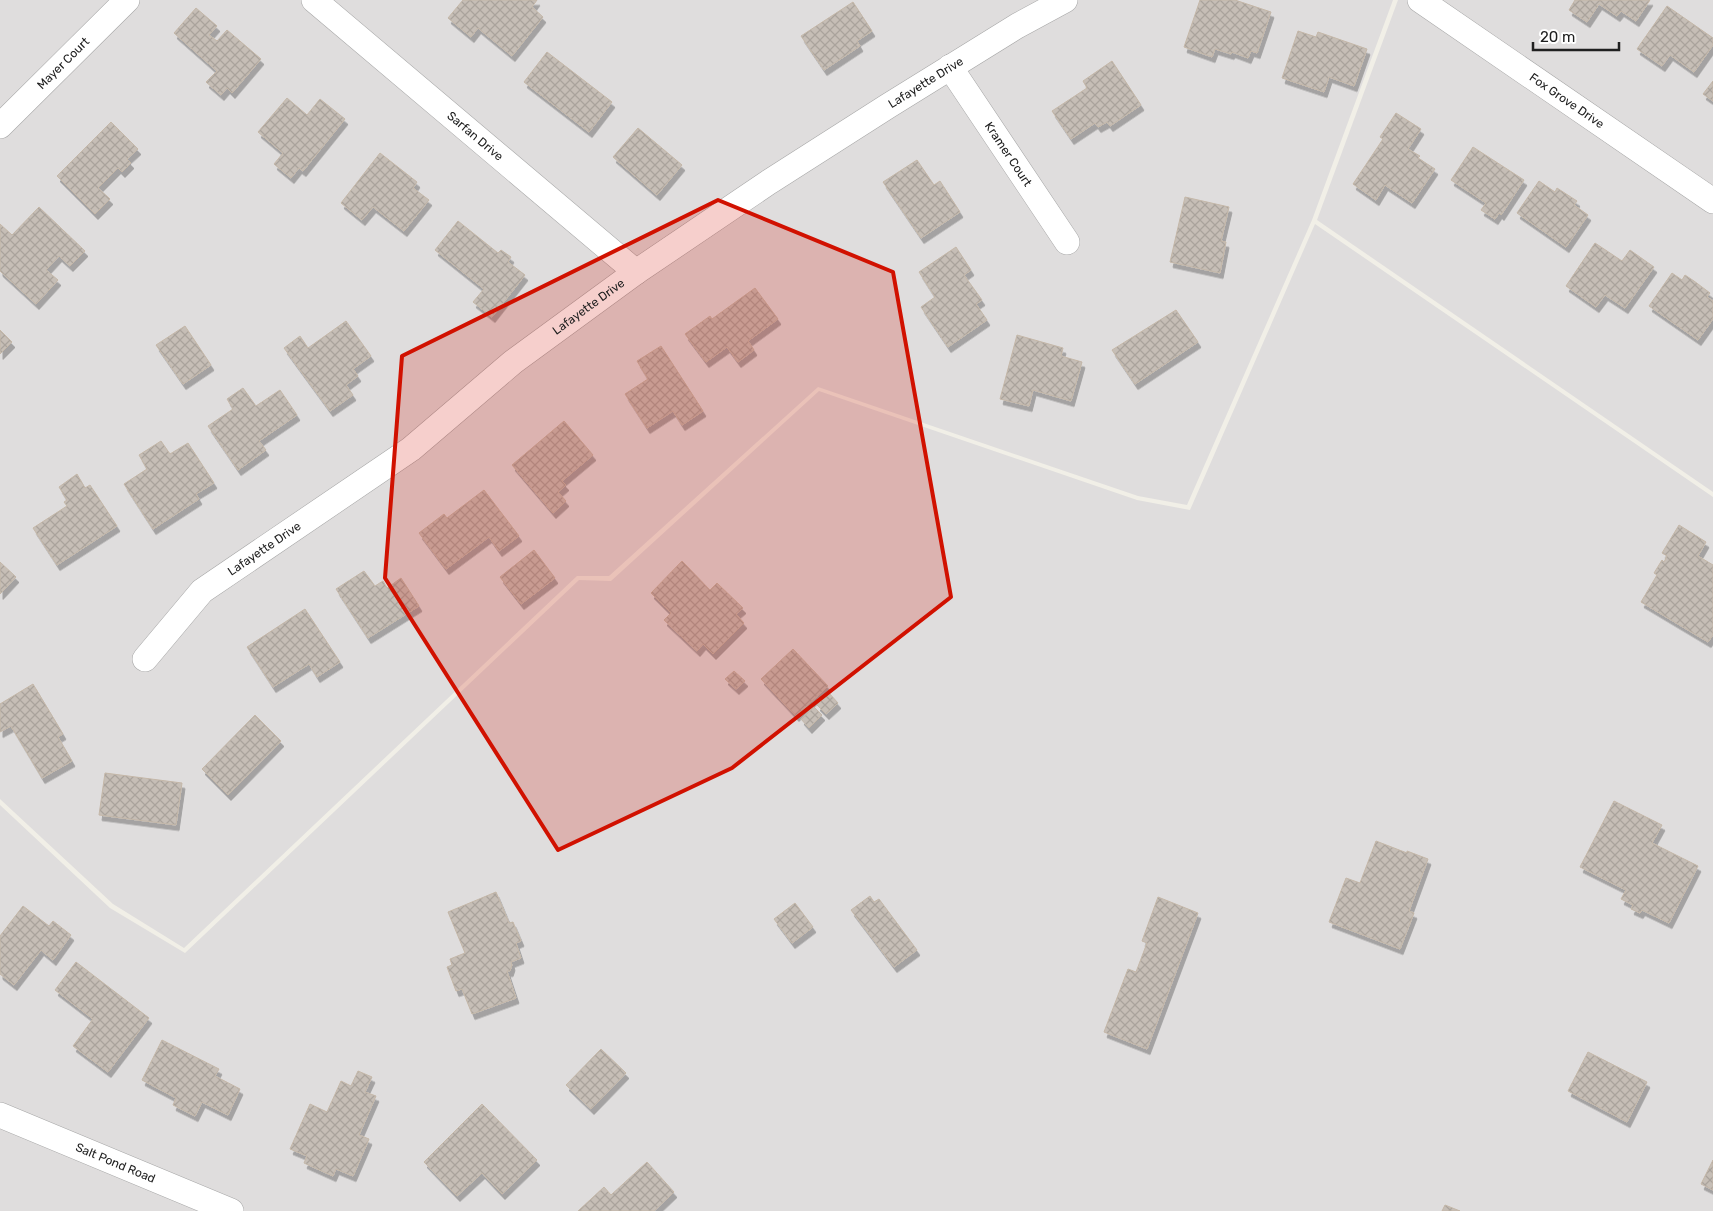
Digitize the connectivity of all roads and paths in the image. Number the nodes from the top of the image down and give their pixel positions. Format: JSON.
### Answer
{"nodes":[{"id":1,"x":127,"y":0,"type":"edge"},
{"id":2,"x":314,"y":0,"type":"edge"},
{"id":3,"x":1065,"y":0,"type":"edge"},
{"id":4,"x":1420,"y":0,"type":"edge"},
{"id":5,"x":950,"y":67,"type":"junction"},
{"id":6,"x":0,"y":126,"type":"edge"},
{"id":7,"x":1713,"y":201,"type":"edge"},
{"id":8,"x":1067,"y":242,"type":"dead end"},
{"id":9,"x":636,"y":272,"type":"junction"},
{"id":10,"x":145,"y":659,"type":"dead end"},
{"id":11,"x":0,"y":1115,"type":"edge"},
{"id":12,"x":231,"y":1211,"type":"edge"}],
"edges":[{"from":1,"to":6,"type":"street","name":"Mayer Court"},
{"from":2,"to":9,"type":"street","name":"Sarfan Drive"},
{"from":3,"to":5,"type":"street","name":"Lafayette Drive"},
{"from":4,"to":7,"type":"street","name":"Fox Grove Drive"},
{"from":5,"to":8,"type":"street","name":"Kramer Court"},
{"from":5,"to":9,"type":"street","name":"Lafayette Drive"},
{"from":9,"to":10,"type":"street","name":"Lafayette Drive"},
{"from":11,"to":12,"type":"street","name":"Salt Pond Road"}]}
